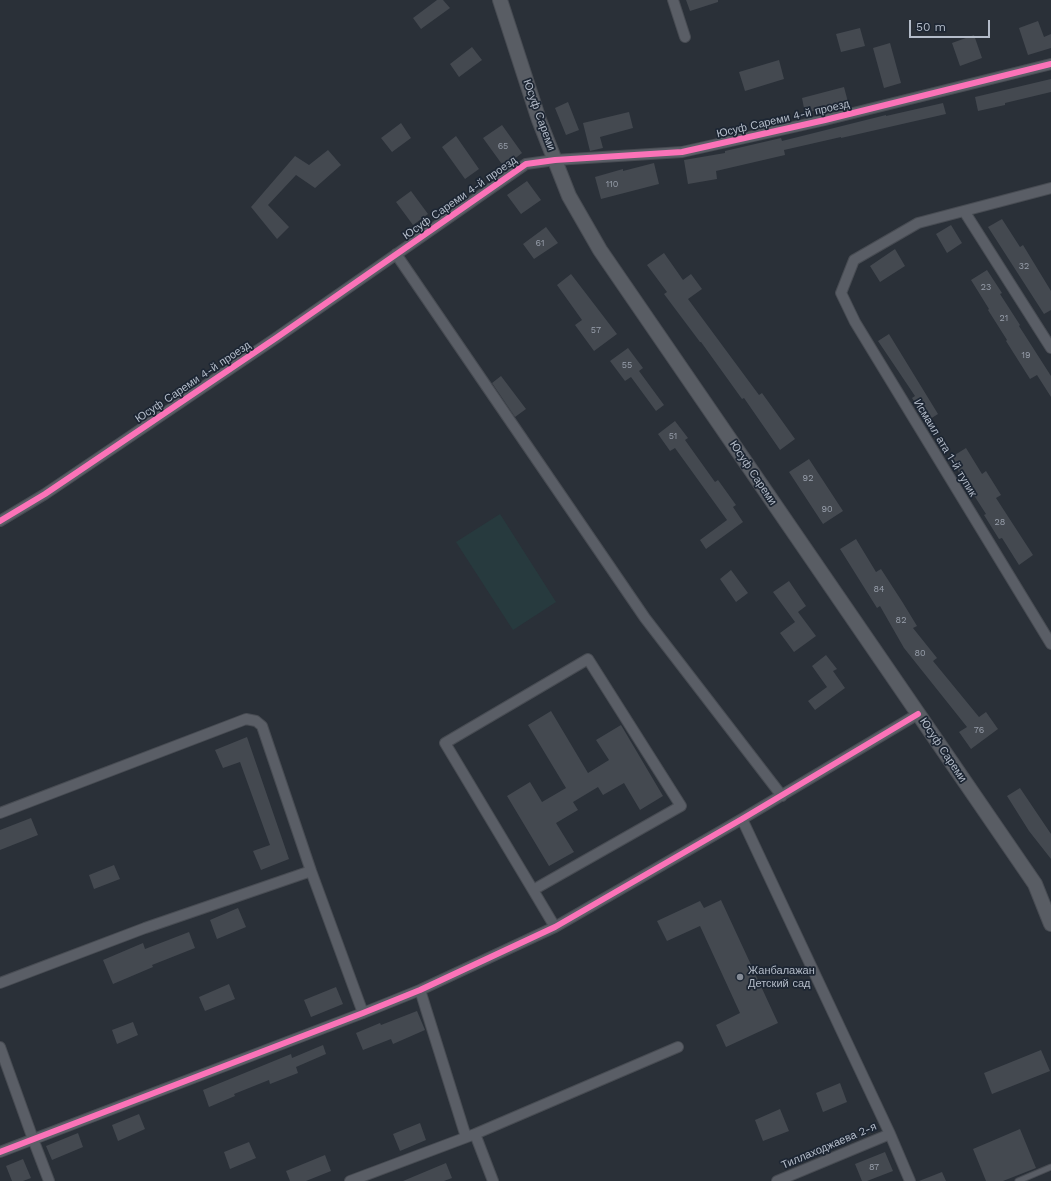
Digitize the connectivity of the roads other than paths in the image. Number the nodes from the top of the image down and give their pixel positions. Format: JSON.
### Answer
{"nodes":[{"id":1,"x":500,"y":0,"type":"edge"},
{"id":2,"x":673,"y":0,"type":"edge"},
{"id":3,"x":685,"y":37,"type":"dead end"},
{"id":4,"x":1051,"y":64,"type":"edge"},
{"id":5,"x":555,"y":160,"type":"junction"},
{"id":6,"x":1051,"y":188,"type":"edge"},
{"id":7,"x":964,"y":211,"type":"junction"},
{"id":8,"x":396,"y":254,"type":"junction"},
{"id":9,"x":1051,"y":348,"type":"edge"},
{"id":10,"x":0,"y":521,"type":"edge"},
{"id":11,"x":1051,"y":644,"type":"edge"},
{"id":12,"x":918,"y":714,"type":"junction"},
{"id":13,"x":782,"y":796,"type":"junction"},
{"id":14,"x":0,"y":813,"type":"edge"},
{"id":15,"x":742,"y":819,"type":"junction"},
{"id":16,"x":311,"y":870,"type":"junction"},
{"id":17,"x":533,"y":890,"type":"junction"},
{"id":18,"x":1051,"y":924,"type":"edge"},
{"id":19,"x":555,"y":927,"type":"junction"},
{"id":20,"x":0,"y":983,"type":"edge"},
{"id":21,"x":420,"y":990,"type":"junction"},
{"id":22,"x":363,"y":1014,"type":"junction"},
{"id":23,"x":0,"y":1047,"type":"edge"},
{"id":24,"x":678,"y":1047,"type":"dead end"},
{"id":25,"x":890,"y":1134,"type":"junction"},
{"id":26,"x":471,"y":1136,"type":"junction"},
{"id":27,"x":33,"y":1139,"type":"junction"},
{"id":28,"x":0,"y":1152,"type":"edge"},
{"id":29,"x":1051,"y":1167,"type":"edge"},
{"id":30,"x":49,"y":1181,"type":"edge"},
{"id":31,"x":350,"y":1181,"type":"edge"},
{"id":32,"x":493,"y":1181,"type":"edge"},
{"id":33,"x":777,"y":1181,"type":"edge"},
{"id":34,"x":910,"y":1181,"type":"edge"},
{"id":35,"x":1018,"y":1181,"type":"edge"}],
"edges":[{"from":1,"to":5,"type":"main road","name":"Юсуф Сареми"},
{"from":2,"to":3,"type":"street"},
{"from":4,"to":5,"type":"street","name":"Юсуф Сареми 4-й проезд"},
{"from":5,"to":8,"type":"street","name":"Юсуф Сареми 4-й проезд"},
{"from":5,"to":12,"type":"main road","name":"Юсуф Сареми"},
{"from":6,"to":7,"type":"street"},
{"from":7,"to":9,"type":"street"},
{"from":7,"to":11,"type":"street","name":"Исмаил ата 1-й тупик"},
{"from":8,"to":10,"type":"street","name":"Юсуф Сареми 4-й проезд"},
{"from":8,"to":13,"type":"street"},
{"from":12,"to":13,"type":"street"},
{"from":12,"to":18,"type":"main road","name":"Юсуф Сареми"},
{"from":13,"to":15,"type":"street"},
{"from":14,"to":16,"type":"street"},
{"from":15,"to":19,"type":"street"},
{"from":15,"to":25,"type":"street"},
{"from":16,"to":20,"type":"street"},
{"from":16,"to":22,"type":"street"},
{"from":17,"to":17,"type":"street"},
{"from":17,"to":19,"type":"street"},
{"from":19,"to":21,"type":"street"},
{"from":21,"to":22,"type":"street"},
{"from":21,"to":26,"type":"street"},
{"from":22,"to":27,"type":"street"},
{"from":23,"to":27,"type":"street"},
{"from":24,"to":26,"type":"street"},
{"from":25,"to":33,"type":"street","name":"Тиллаходжаева 2-я"},
{"from":25,"to":34,"type":"street"},
{"from":26,"to":31,"type":"street"},
{"from":26,"to":32,"type":"street"},
{"from":27,"to":28,"type":"street"},
{"from":27,"to":30,"type":"street"},
{"from":29,"to":35,"type":"lane"}]}
